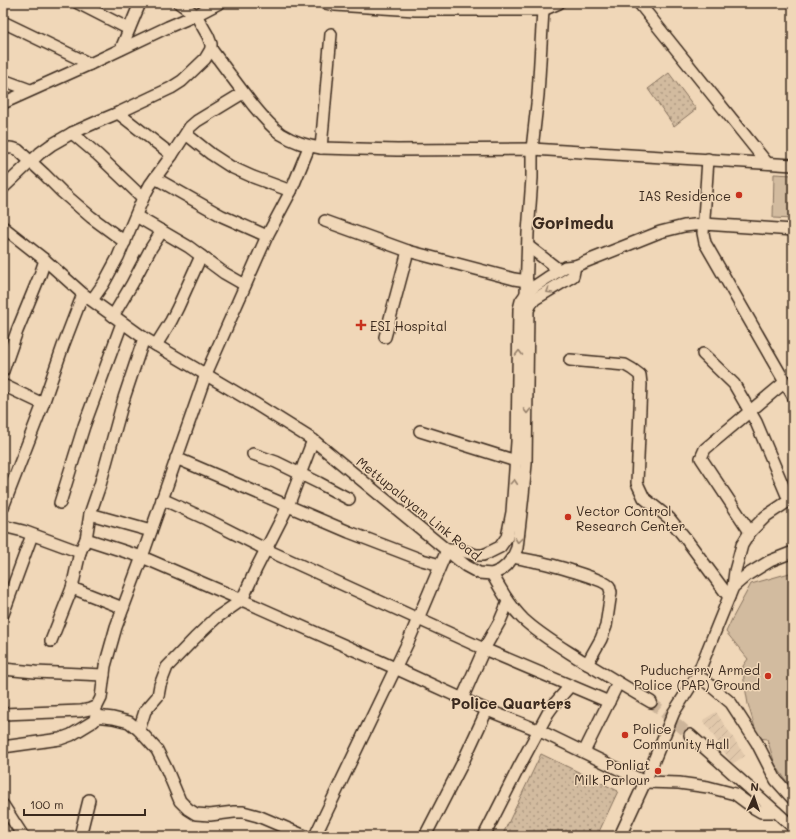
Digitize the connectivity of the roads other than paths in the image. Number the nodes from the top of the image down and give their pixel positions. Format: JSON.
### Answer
{"nodes":[{"id":1,"x":78,"y":3,"type":"edge"},
{"id":2,"x":140,"y":3,"type":"edge"},
{"id":3,"x":179,"y":3,"type":"edge"},
{"id":4,"x":219,"y":3,"type":"edge"},
{"id":5,"x":325,"y":3,"type":"edge"},
{"id":6,"x":559,"y":3,"type":"edge"},
{"id":7,"x":639,"y":3,"type":"edge"},
{"id":8,"x":415,"y":7,"type":"edge"},
{"id":9,"x":542,"y":10,"type":"junction"},
{"id":10,"x":196,"y":15,"type":"junction"},
{"id":11,"x":3,"y":22,"type":"edge"},
{"id":12,"x":129,"y":29,"type":"junction"},
{"id":13,"x":331,"y":34,"type":"dead end"},
{"id":14,"x":121,"y":49,"type":"junction"},
{"id":15,"x":211,"y":49,"type":"junction"},
{"id":16,"x":90,"y":64,"type":"junction"},
{"id":17,"x":3,"y":80,"type":"edge"},
{"id":18,"x":30,"y":90,"type":"junction"},
{"id":19,"x":243,"y":92,"type":"junction"},
{"id":20,"x":3,"y":103,"type":"edge"},
{"id":21,"x":118,"y":113,"type":"junction"},
{"id":22,"x":72,"y":133,"type":"junction"},
{"id":23,"x":186,"y":134,"type":"junction"},
{"id":24,"x":309,"y":147,"type":"junction"},
{"id":25,"x":321,"y":148,"type":"junction"},
{"id":26,"x":532,"y":149,"type":"junction"},
{"id":27,"x":3,"y":150,"type":"edge"},
{"id":28,"x":172,"y":155,"type":"junction"},
{"id":29,"x":708,"y":159,"type":"junction"},
{"id":30,"x":30,"y":162,"type":"junction"},
{"id":31,"x":767,"y":164,"type":"junction"},
{"id":32,"x":793,"y":165,"type":"edge"},
{"id":33,"x":155,"y":178,"type":"junction"},
{"id":34,"x":3,"y":188,"type":"edge"},
{"id":35,"x":291,"y":191,"type":"junction"},
{"id":36,"x":143,"y":198,"type":"junction"},
{"id":37,"x":136,"y":216,"type":"junction"},
{"id":38,"x":325,"y":221,"type":"dead end"},
{"id":39,"x":704,"y":224,"type":"junction"},
{"id":40,"x":3,"y":227,"type":"edge"},
{"id":41,"x":793,"y":230,"type":"edge"},
{"id":42,"x":162,"y":231,"type":"junction"},
{"id":43,"x":267,"y":236,"type":"junction"},
{"id":44,"x":125,"y":242,"type":"junction"},
{"id":45,"x":528,"y":246,"type":"junction"},
{"id":46,"x":408,"y":251,"type":"junction"},
{"id":47,"x":201,"y":256,"type":"junction"},
{"id":48,"x":45,"y":260,"type":"junction"},
{"id":49,"x":575,"y":266,"type":"junction"},
{"id":50,"x":559,"y":270,"type":"junction"},
{"id":51,"x":527,"y":281,"type":"junction"},
{"id":52,"x":245,"y":285,"type":"junction"},
{"id":53,"x":526,"y":294,"type":"junction"},
{"id":54,"x":88,"y":297,"type":"junction"},
{"id":55,"x":113,"y":316,"type":"junction"},
{"id":56,"x":122,"y":323,"type":"junction"},
{"id":57,"x":385,"y":337,"type":"dead end"},
{"id":58,"x":144,"y":338,"type":"junction"},
{"id":59,"x":156,"y":345,"type":"junction"},
{"id":60,"x":703,"y":354,"type":"dead end"},
{"id":61,"x":570,"y":360,"type":"dead end"},
{"id":62,"x":3,"y":371,"type":"edge"},
{"id":63,"x":206,"y":374,"type":"junction"},
{"id":64,"x":785,"y":382,"type":"junction"},
{"id":65,"x":3,"y":385,"type":"edge"},
{"id":66,"x":793,"y":396,"type":"edge"},
{"id":67,"x":43,"y":404,"type":"junction"},
{"id":68,"x":749,"y":411,"type":"junction"},
{"id":69,"x":420,"y":431,"type":"dead end"},
{"id":70,"x":313,"y":440,"type":"junction"},
{"id":71,"x":253,"y":454,"type":"dead end"},
{"id":72,"x":176,"y":458,"type":"junction"},
{"id":73,"x":516,"y":461,"type":"junction"},
{"id":74,"x":300,"y":474,"type":"junction"},
{"id":75,"x":162,"y":499,"type":"junction"},
{"id":76,"x":349,"y":499,"type":"dead end"},
{"id":77,"x":791,"y":499,"type":"edge"},
{"id":78,"x":60,"y":503,"type":"dead end"},
{"id":79,"x":288,"y":506,"type":"junction"},
{"id":80,"x":3,"y":507,"type":"edge"},
{"id":81,"x":90,"y":514,"type":"junction"},
{"id":82,"x":3,"y":526,"type":"edge"},
{"id":83,"x":151,"y":531,"type":"junction"},
{"id":84,"x":750,"y":532,"type":"junction"},
{"id":85,"x":32,"y":535,"type":"junction"},
{"id":86,"x":86,"y":539,"type":"junction"},
{"id":87,"x":266,"y":550,"type":"junction"},
{"id":88,"x":447,"y":550,"type":"junction"},
{"id":89,"x":80,"y":552,"type":"junction"},
{"id":90,"x":793,"y":552,"type":"edge"},
{"id":91,"x":142,"y":557,"type":"junction"},
{"id":92,"x":513,"y":557,"type":"junction"},
{"id":93,"x":440,"y":565,"type":"junction"},
{"id":94,"x":492,"y":574,"type":"junction"},
{"id":95,"x":72,"y":588,"type":"junction"},
{"id":96,"x":731,"y":592,"type":"junction"},
{"id":97,"x":242,"y":600,"type":"junction"},
{"id":98,"x":508,"y":602,"type":"junction"},
{"id":99,"x":123,"y":608,"type":"junction"},
{"id":100,"x":3,"y":614,"type":"edge"},
{"id":101,"x":417,"y":618,"type":"junction"},
{"id":102,"x":51,"y":641,"type":"dead end"},
{"id":103,"x":484,"y":649,"type":"junction"},
{"id":104,"x":587,"y":664,"type":"junction"},
{"id":105,"x":395,"y":668,"type":"junction"},
{"id":106,"x":3,"y":669,"type":"edge"},
{"id":107,"x":104,"y":674,"type":"junction"},
{"id":108,"x":697,"y":676,"type":"junction"},
{"id":109,"x":618,"y":683,"type":"junction"},
{"id":110,"x":570,"y":686,"type":"junction"},
{"id":111,"x":462,"y":699,"type":"junction"},
{"id":112,"x":609,"y":702,"type":"junction"},
{"id":113,"x":651,"y":702,"type":"tunnel mouth"},
{"id":114,"x":487,"y":710,"type":"junction"},
{"id":115,"x":96,"y":711,"type":"junction"},
{"id":116,"x":3,"y":714,"type":"edge"},
{"id":117,"x":139,"y":730,"type":"junction"},
{"id":118,"x":538,"y":730,"type":"junction"},
{"id":119,"x":690,"y":735,"type":"tunnel mouth"},
{"id":120,"x":3,"y":747,"type":"edge"},
{"id":121,"x":584,"y":752,"type":"junction"},
{"id":122,"x":646,"y":782,"type":"junction"},
{"id":123,"x":793,"y":799,"type":"edge"},
{"id":124,"x":88,"y":800,"type":"dead end"},
{"id":125,"x":3,"y":805,"type":"edge"},
{"id":126,"x":776,"y":812,"type":"junction"},
{"id":127,"x":793,"y":827,"type":"edge"},
{"id":128,"x":299,"y":835,"type":"edge"},
{"id":129,"x":23,"y":836,"type":"edge"},
{"id":130,"x":80,"y":836,"type":"edge"},
{"id":131,"x":315,"y":836,"type":"edge"},
{"id":132,"x":425,"y":836,"type":"edge"},
{"id":133,"x":484,"y":836,"type":"edge"},
{"id":134,"x":620,"y":836,"type":"edge"}],
"edges":[{"from":1,"to":12,"type":"street"},
{"from":2,"to":12,"type":"street"},
{"from":3,"to":10,"type":"street"},
{"from":4,"to":10,"type":"street"},
{"from":5,"to":8,"type":"street"},
{"from":6,"to":9,"type":"street"},
{"from":7,"to":31,"type":"street"},
{"from":8,"to":9,"type":"street"},
{"from":9,"to":26,"type":"street"},
{"from":10,"to":14,"type":"street"},
{"from":10,"to":15,"type":"street"},
{"from":11,"to":16,"type":"street"},
{"from":12,"to":14,"type":"street"},
{"from":13,"to":25,"type":"street"},
{"from":14,"to":16,"type":"street"},
{"from":15,"to":19,"type":"street"},
{"from":15,"to":21,"type":"street"},
{"from":16,"to":18,"type":"street"},
{"from":17,"to":18,"type":"street"},
{"from":18,"to":20,"type":"street"},
{"from":19,"to":23,"type":"street"},
{"from":19,"to":24,"type":"street"},
{"from":21,"to":22,"type":"street"},
{"from":21,"to":28,"type":"street"},
{"from":22,"to":30,"type":"street"},
{"from":22,"to":36,"type":"street"},
{"from":23,"to":28,"type":"street"},
{"from":23,"to":35,"type":"street"},
{"from":24,"to":25,"type":"street"},
{"from":24,"to":35,"type":"street"},
{"from":25,"to":26,"type":"street"},
{"from":26,"to":29,"type":"street"},
{"from":26,"to":45,"type":"street"},
{"from":27,"to":30,"type":"street"},
{"from":28,"to":33,"type":"street"},
{"from":29,"to":31,"type":"street"},
{"from":29,"to":39,"type":"street"},
{"from":30,"to":34,"type":"street"},
{"from":30,"to":44,"type":"street"},
{"from":31,"to":32,"type":"street"},
{"from":33,"to":36,"type":"street"},
{"from":33,"to":43,"type":"street"},
{"from":35,"to":43,"type":"street"},
{"from":36,"to":37,"type":"street"},
{"from":37,"to":42,"type":"street"},
{"from":37,"to":44,"type":"street"},
{"from":38,"to":46,"type":"street"},
{"from":39,"to":41,"type":"street"},
{"from":39,"to":49,"type":"street"},
{"from":39,"to":64,"type":"street"},
{"from":40,"to":48,"type":"street","name":"Mettupalayam Link Road"},
{"from":42,"to":47,"type":"street"},
{"from":42,"to":55,"type":"street"},
{"from":43,"to":52,"type":"street"},
{"from":44,"to":54,"type":"street"},
{"from":45,"to":50,"type":"street"},
{"from":45,"to":51,"type":"street"},
{"from":46,"to":51,"type":"street"},
{"from":46,"to":57,"type":"street"},
{"from":47,"to":52,"type":"street"},
{"from":47,"to":59,"type":"street"},
{"from":48,"to":54,"type":"street","name":"Mettupalayam Link Road"},
{"from":48,"to":62,"type":"street"},
{"from":49,"to":50,"type":"street"},
{"from":49,"to":92,"type":"street","one_way":true},
{"from":50,"to":53,"type":"street"},
{"from":51,"to":53,"type":"street"},
{"from":52,"to":63,"type":"street"},
{"from":73,"to":53,"type":"street","one_way":true},
{"from":54,"to":55,"type":"street","name":"Mettupalayam Link Road"},
{"from":54,"to":67,"type":"street"},
{"from":55,"to":56,"type":"street","name":"Mettupalayam Link Road"},
{"from":56,"to":58,"type":"street","name":"Mettupalayam Link Road"},
{"from":56,"to":78,"type":"street"},
{"from":58,"to":59,"type":"street","name":"Mettupalayam Link Road"},
{"from":58,"to":81,"type":"street"},
{"from":59,"to":63,"type":"street","name":"Mettupalayam Link Road"},
{"from":60,"to":68,"type":"street"},
{"from":61,"to":96,"type":"street"},
{"from":63,"to":70,"type":"street","name":"Mettupalayam Link Road"},
{"from":63,"to":72,"type":"street"},
{"from":64,"to":66,"type":"street"},
{"from":64,"to":68,"type":"street"},
{"from":65,"to":67,"type":"street"},
{"from":67,"to":80,"type":"street"},
{"from":68,"to":77,"type":"street"},
{"from":68,"to":84,"type":"street"},
{"from":69,"to":73,"type":"street"},
{"from":70,"to":74,"type":"street"},
{"from":70,"to":88,"type":"street","name":"Mettupalayam Link Road"},
{"from":71,"to":74,"type":"street"},
{"from":72,"to":75,"type":"street"},
{"from":72,"to":79,"type":"street"},
{"from":88,"to":73,"type":"street","one_way":true},
{"from":74,"to":76,"type":"street"},
{"from":74,"to":79,"type":"street"},
{"from":75,"to":83,"type":"street"},
{"from":75,"to":87,"type":"street"},
{"from":77,"to":84,"type":"street"},
{"from":79,"to":87,"type":"street"},
{"from":79,"to":93,"type":"street"},
{"from":81,"to":83,"type":"street"},
{"from":81,"to":86,"type":"street"},
{"from":82,"to":85,"type":"street"},
{"from":83,"to":91,"type":"street"},
{"from":84,"to":96,"type":"street"},
{"from":85,"to":89,"type":"street"},
{"from":85,"to":100,"type":"street"},
{"from":86,"to":89,"type":"street"},
{"from":86,"to":91,"type":"street"},
{"from":87,"to":97,"type":"street"},
{"from":87,"to":101,"type":"street"},
{"from":88,"to":93,"type":"street"},
{"from":88,"to":94,"type":"street","name":"Mettupalayam Link Road"},
{"from":89,"to":95,"type":"street"},
{"from":90,"to":96,"type":"street"},
{"from":91,"to":97,"type":"street"},
{"from":91,"to":99,"type":"street"},
{"from":92,"to":94,"type":"street"},
{"from":92,"to":104,"type":"street"},
{"from":93,"to":101,"type":"street"},
{"from":94,"to":98,"type":"street"},
{"from":95,"to":99,"type":"street"},
{"from":95,"to":102,"type":"street"},
{"from":96,"to":108,"type":"street"},
{"from":97,"to":105,"type":"street"},
{"from":97,"to":117,"type":"street"},
{"from":98,"to":103,"type":"street"},
{"from":98,"to":104,"type":"street"},
{"from":99,"to":107,"type":"street"},
{"from":101,"to":103,"type":"street"},
{"from":101,"to":105,"type":"street"},
{"from":103,"to":110,"type":"street"},
{"from":103,"to":111,"type":"street"},
{"from":104,"to":109,"type":"street"},
{"from":105,"to":111,"type":"street"},
{"from":105,"to":131,"type":"street"},
{"from":106,"to":107,"type":"street"},
{"from":107,"to":115,"type":"street"},
{"from":108,"to":122,"type":"street"},
{"from":108,"to":123,"type":"street"},
{"from":109,"to":112,"type":"street"},
{"from":109,"to":113,"type":"street"},
{"from":110,"to":112,"type":"street"},
{"from":110,"to":118,"type":"street"},
{"from":111,"to":114,"type":"street"},
{"from":112,"to":121,"type":"street"},
{"from":114,"to":118,"type":"street"},
{"from":114,"to":132,"type":"street"},
{"from":115,"to":116,"type":"street"},
{"from":115,"to":117,"type":"street"},
{"from":115,"to":120,"type":"street"},
{"from":117,"to":128,"type":"street"},
{"from":118,"to":121,"type":"street"},
{"from":118,"to":133,"type":"street"},
{"from":119,"to":126,"type":"street"},
{"from":121,"to":122,"type":"street"},
{"from":122,"to":126,"type":"street"},
{"from":122,"to":134,"type":"street"},
{"from":124,"to":130,"type":"street"},
{"from":125,"to":129,"type":"street"},
{"from":126,"to":127,"type":"street"}]}
